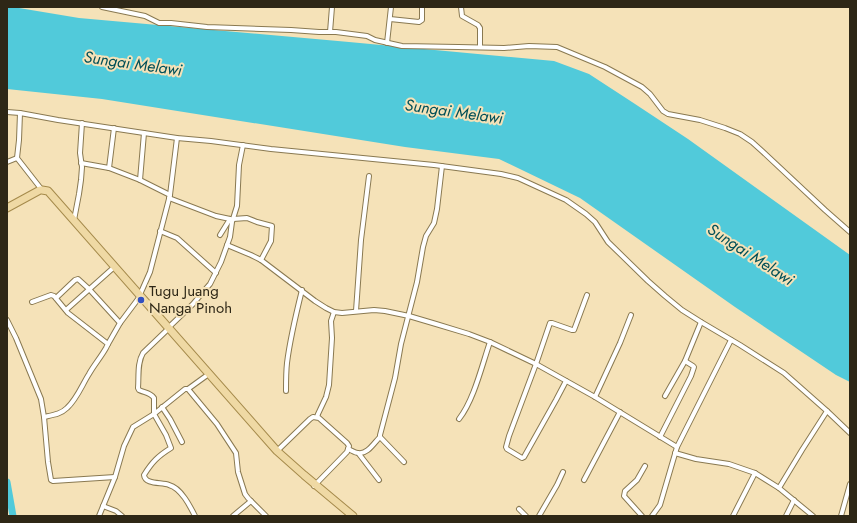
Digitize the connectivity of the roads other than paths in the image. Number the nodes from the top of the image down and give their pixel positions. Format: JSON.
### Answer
{"nodes":[{"id":1,"x":102,"y":7,"type":"edge"},
{"id":2,"x":332,"y":7,"type":"edge"},
{"id":3,"x":391,"y":7,"type":"edge"},
{"id":4,"x":422,"y":7,"type":"edge"},
{"id":5,"x":461,"y":7,"type":"edge"},
{"id":6,"x":390,"y":19,"type":"junction"},
{"id":7,"x":330,"y":32,"type":"junction"},
{"id":8,"x":387,"y":43,"type":"junction"},
{"id":9,"x":480,"y":47,"type":"junction"},
{"id":10,"x":7,"y":112,"type":"edge"},
{"id":11,"x":20,"y":113,"type":"junction"},
{"id":12,"x":82,"y":123,"type":"junction"},
{"id":13,"x":114,"y":128,"type":"junction"},
{"id":14,"x":144,"y":133,"type":"junction"},
{"id":15,"x":178,"y":138,"type":"junction"},
{"id":16,"x":243,"y":145,"type":"junction"},
{"id":17,"x":18,"y":158,"type":"junction"},
{"id":18,"x":7,"y":162,"type":"edge"},
{"id":19,"x":81,"y":165,"type":"junction"},
{"id":20,"x":442,"y":166,"type":"junction"},
{"id":21,"x":109,"y":168,"type":"junction"},
{"id":22,"x":369,"y":176,"type":"dead end"},
{"id":23,"x":140,"y":180,"type":"junction"},
{"id":24,"x":42,"y":190,"type":"junction"},
{"id":25,"x":170,"y":196,"type":"junction"},
{"id":26,"x":7,"y":208,"type":"edge"},
{"id":27,"x":7,"y":211,"type":"edge"},
{"id":28,"x":231,"y":220,"type":"junction"},
{"id":29,"x":73,"y":222,"type":"junction"},
{"id":30,"x":160,"y":231,"type":"junction"},
{"id":31,"x":850,"y":232,"type":"edge"},
{"id":32,"x":220,"y":235,"type":"dead end"},
{"id":33,"x":227,"y":245,"type":"junction"},
{"id":34,"x":262,"y":260,"type":"junction"},
{"id":35,"x":112,"y":269,"type":"junction"},
{"id":36,"x":216,"y":273,"type":"junction"},
{"id":37,"x":89,"y":289,"type":"junction"},
{"id":38,"x":302,"y":290,"type":"junction"},
{"id":39,"x":587,"y":295,"type":"dead end"},
{"id":40,"x":139,"y":297,"type":"junction"},
{"id":41,"x":56,"y":298,"type":"junction"},
{"id":42,"x":32,"y":302,"type":"dead end"},
{"id":43,"x":66,"y":310,"type":"junction"},
{"id":44,"x":356,"y":311,"type":"junction"},
{"id":45,"x":334,"y":312,"type":"junction"},
{"id":46,"x":631,"y":315,"type":"dead end"},
{"id":47,"x":409,"y":316,"type":"junction"},
{"id":48,"x":7,"y":320,"type":"edge"},
{"id":49,"x":701,"y":322,"type":"junction"},
{"id":50,"x":120,"y":323,"type":"junction"},
{"id":51,"x":168,"y":329,"type":"junction"},
{"id":52,"x":731,"y":340,"type":"junction"},
{"id":53,"x":490,"y":342,"type":"junction"},
{"id":54,"x":108,"y":344,"type":"junction"},
{"id":55,"x":685,"y":361,"type":"junction"},
{"id":56,"x":536,"y":364,"type":"junction"},
{"id":57,"x":206,"y":376,"type":"junction"},
{"id":58,"x":566,"y":381,"type":"junction"},
{"id":59,"x":188,"y":388,"type":"junction"},
{"id":60,"x":286,"y":391,"type":"dead end"},
{"id":61,"x":665,"y":396,"type":"dead end"},
{"id":62,"x":595,"y":397,"type":"junction"},
{"id":63,"x":162,"y":407,"type":"junction"},
{"id":64,"x":827,"y":411,"type":"junction"},
{"id":65,"x":620,"y":412,"type":"junction"},
{"id":66,"x":154,"y":414,"type":"junction"},
{"id":67,"x":44,"y":417,"type":"junction"},
{"id":68,"x":317,"y":417,"type":"junction"},
{"id":69,"x":459,"y":419,"type":"dead end"},
{"id":70,"x":850,"y":433,"type":"edge"},
{"id":71,"x":380,"y":437,"type":"junction"},
{"id":72,"x":660,"y":437,"type":"junction"},
{"id":73,"x":182,"y":442,"type":"dead end"},
{"id":74,"x":676,"y":447,"type":"junction"},
{"id":75,"x":348,"y":449,"type":"junction"},
{"id":76,"x":277,"y":451,"type":"junction"},
{"id":77,"x":675,"y":453,"type":"junction"},
{"id":78,"x":359,"y":454,"type":"junction"},
{"id":79,"x":404,"y":462,"type":"dead end"},
{"id":80,"x":645,"y":466,"type":"dead end"},
{"id":81,"x":563,"y":472,"type":"dead end"},
{"id":82,"x":755,"y":473,"type":"junction"},
{"id":83,"x":115,"y":477,"type":"junction"},
{"id":84,"x":379,"y":480,"type":"dead end"},
{"id":85,"x":584,"y":480,"type":"dead end"},
{"id":86,"x":850,"y":484,"type":"edge"},
{"id":87,"x":314,"y":486,"type":"junction"},
{"id":88,"x":779,"y":488,"type":"junction"},
{"id":89,"x":794,"y":500,"type":"junction"},
{"id":90,"x":251,"y":501,"type":"junction"},
{"id":91,"x":103,"y":506,"type":"junction"},
{"id":92,"x":519,"y":509,"type":"dead end"},
{"id":93,"x":99,"y":516,"type":"edge"},
{"id":94,"x":122,"y":516,"type":"edge"},
{"id":95,"x":195,"y":516,"type":"edge"},
{"id":96,"x":233,"y":516,"type":"edge"},
{"id":97,"x":266,"y":516,"type":"edge"},
{"id":98,"x":348,"y":516,"type":"edge"},
{"id":99,"x":353,"y":516,"type":"edge"},
{"id":100,"x":526,"y":516,"type":"edge"},
{"id":101,"x":539,"y":516,"type":"edge"},
{"id":102,"x":642,"y":516,"type":"edge"},
{"id":103,"x":652,"y":516,"type":"edge"},
{"id":104,"x":733,"y":516,"type":"edge"},
{"id":105,"x":786,"y":516,"type":"edge"},
{"id":106,"x":813,"y":516,"type":"edge"},
{"id":107,"x":841,"y":516,"type":"edge"}],
"edges":[{"from":1,"to":7,"type":"street"},
{"from":2,"to":7,"type":"street"},
{"from":3,"to":6,"type":"street"},
{"from":4,"to":6,"type":"street"},
{"from":5,"to":9,"type":"street"},
{"from":6,"to":8,"type":"street"},
{"from":7,"to":8,"type":"street"},
{"from":8,"to":9,"type":"street"},
{"from":9,"to":31,"type":"street"},
{"from":10,"to":11,"type":"street"},
{"from":11,"to":12,"type":"street"},
{"from":11,"to":17,"type":"street"},
{"from":12,"to":13,"type":"street"},
{"from":12,"to":19,"type":"street"},
{"from":13,"to":14,"type":"street"},
{"from":13,"to":21,"type":"street"},
{"from":14,"to":15,"type":"street"},
{"from":14,"to":23,"type":"street"},
{"from":15,"to":16,"type":"street"},
{"from":15,"to":25,"type":"street"},
{"from":16,"to":20,"type":"street"},
{"from":16,"to":28,"type":"street"},
{"from":17,"to":18,"type":"street"},
{"from":17,"to":24,"type":"street"},
{"from":19,"to":21,"type":"street"},
{"from":19,"to":29,"type":"street"},
{"from":20,"to":47,"type":"street"},
{"from":20,"to":49,"type":"street"},
{"from":21,"to":23,"type":"street"},
{"from":22,"to":44,"type":"street"},
{"from":23,"to":25,"type":"street"},
{"from":24,"to":26,"type":"main road"},
{"from":24,"to":29,"type":"main road"},
{"from":25,"to":28,"type":"street"},
{"from":25,"to":30,"type":"street"},
{"from":27,"to":29,"type":"main road"},
{"from":28,"to":32,"type":"street"},
{"from":28,"to":33,"type":"street"},
{"from":28,"to":34,"type":"street"},
{"from":29,"to":35,"type":"main road"},
{"from":29,"to":40,"type":"main road"},
{"from":30,"to":36,"type":"street"},
{"from":30,"to":40,"type":"street"},
{"from":33,"to":34,"type":"street"},
{"from":33,"to":36,"type":"street"},
{"from":34,"to":38,"type":"street"},
{"from":35,"to":37,"type":"street"},
{"from":35,"to":40,"type":"main road"},
{"from":36,"to":51,"type":"street"},
{"from":37,"to":41,"type":"street"},
{"from":37,"to":43,"type":"street"},
{"from":37,"to":50,"type":"street"},
{"from":38,"to":45,"type":"street"},
{"from":38,"to":60,"type":"street"},
{"from":39,"to":56,"type":"street"},
{"from":40,"to":50,"type":"street"},
{"from":40,"to":51,"type":"main road"},
{"from":41,"to":42,"type":"street"},
{"from":41,"to":43,"type":"street"},
{"from":43,"to":54,"type":"street"},
{"from":44,"to":45,"type":"street"},
{"from":44,"to":47,"type":"street"},
{"from":45,"to":68,"type":"street"},
{"from":46,"to":62,"type":"street"},
{"from":47,"to":53,"type":"street"},
{"from":47,"to":71,"type":"street"},
{"from":48,"to":67,"type":"street"},
{"from":49,"to":52,"type":"street"},
{"from":49,"to":55,"type":"street"},
{"from":50,"to":54,"type":"street"},
{"from":51,"to":57,"type":"main road"},
{"from":51,"to":66,"type":"street"},
{"from":51,"to":76,"type":"main road"},
{"from":52,"to":64,"type":"street"},
{"from":52,"to":74,"type":"street"},
{"from":53,"to":56,"type":"street"},
{"from":53,"to":69,"type":"street"},
{"from":54,"to":67,"type":"street"},
{"from":55,"to":61,"type":"street"},
{"from":55,"to":72,"type":"street"},
{"from":56,"to":58,"type":"street"},
{"from":56,"to":58,"type":"street"},
{"from":57,"to":59,"type":"street"},
{"from":57,"to":87,"type":"main road"},
{"from":58,"to":62,"type":"street"},
{"from":59,"to":63,"type":"street"},
{"from":59,"to":90,"type":"street"},
{"from":62,"to":65,"type":"street"},
{"from":63,"to":66,"type":"street"},
{"from":63,"to":73,"type":"street"},
{"from":64,"to":70,"type":"street"},
{"from":64,"to":88,"type":"street"},
{"from":65,"to":72,"type":"street"},
{"from":65,"to":85,"type":"street"},
{"from":66,"to":83,"type":"street"},
{"from":66,"to":95,"type":"street"},
{"from":67,"to":83,"type":"street"},
{"from":68,"to":75,"type":"street"},
{"from":68,"to":76,"type":"street"},
{"from":71,"to":78,"type":"street"},
{"from":71,"to":79,"type":"street"},
{"from":72,"to":74,"type":"street"},
{"from":74,"to":77,"type":"street"},
{"from":75,"to":78,"type":"street"},
{"from":75,"to":87,"type":"street"},
{"from":76,"to":87,"type":"main road"},
{"from":77,"to":82,"type":"street"},
{"from":77,"to":103,"type":"street"},
{"from":78,"to":84,"type":"street"},
{"from":80,"to":102,"type":"street"},
{"from":81,"to":101,"type":"street"},
{"from":82,"to":88,"type":"street"},
{"from":82,"to":104,"type":"street"},
{"from":83,"to":91,"type":"street"},
{"from":86,"to":107,"type":"street"},
{"from":87,"to":98,"type":"main road"},
{"from":87,"to":99,"type":"main road"},
{"from":88,"to":89,"type":"street"},
{"from":89,"to":105,"type":"street"},
{"from":89,"to":106,"type":"street"},
{"from":90,"to":96,"type":"street"},
{"from":90,"to":97,"type":"street"},
{"from":91,"to":93,"type":"street"},
{"from":91,"to":94,"type":"street"},
{"from":92,"to":100,"type":"street"}]}
